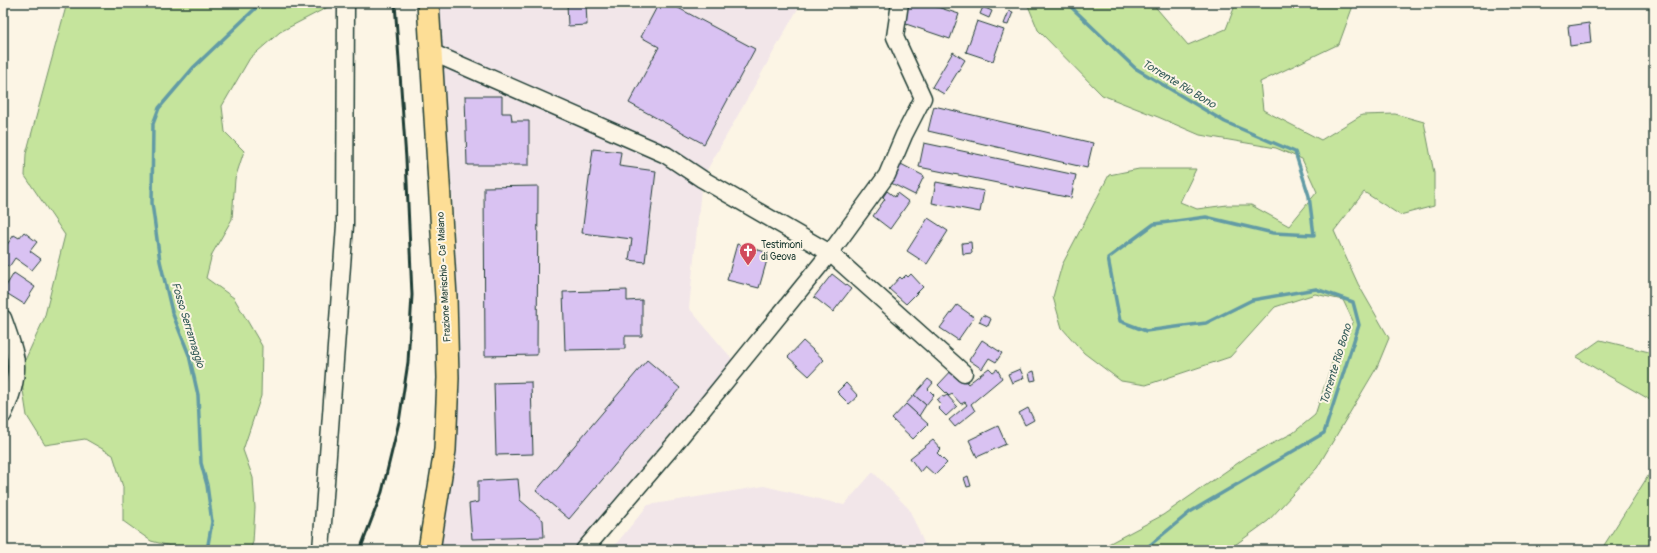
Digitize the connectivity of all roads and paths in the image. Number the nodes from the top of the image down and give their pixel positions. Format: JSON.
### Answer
{"nodes":[{"id":1,"x":346,"y":3,"type":"edge"},
{"id":2,"x":428,"y":3,"type":"edge"},
{"id":3,"x":900,"y":3,"type":"edge"},
{"id":4,"x":431,"y":52,"type":"junction"},
{"id":5,"x":830,"y":253,"type":"junction"},
{"id":6,"x":3,"y":318,"type":"edge"},
{"id":7,"x":964,"y":373,"type":"dead end"},
{"id":8,"x":3,"y":415,"type":"edge"},
{"id":9,"x":322,"y":550,"type":"edge"},
{"id":10,"x":429,"y":550,"type":"edge"},
{"id":11,"x":584,"y":550,"type":"edge"}],
"edges":[{"from":1,"to":9,"type":"street"},
{"from":2,"to":4,"type":"main road","name":"Frazione Marischio - Ca' Maiano"},
{"from":3,"to":5,"type":"street"},
{"from":4,"to":5,"type":"street"},
{"from":4,"to":10,"type":"main road","name":"Frazione Marischio - Ca' Maiano"},
{"from":5,"to":7,"type":"street"},
{"from":5,"to":11,"type":"street"},
{"from":6,"to":8,"type":"street"}]}
